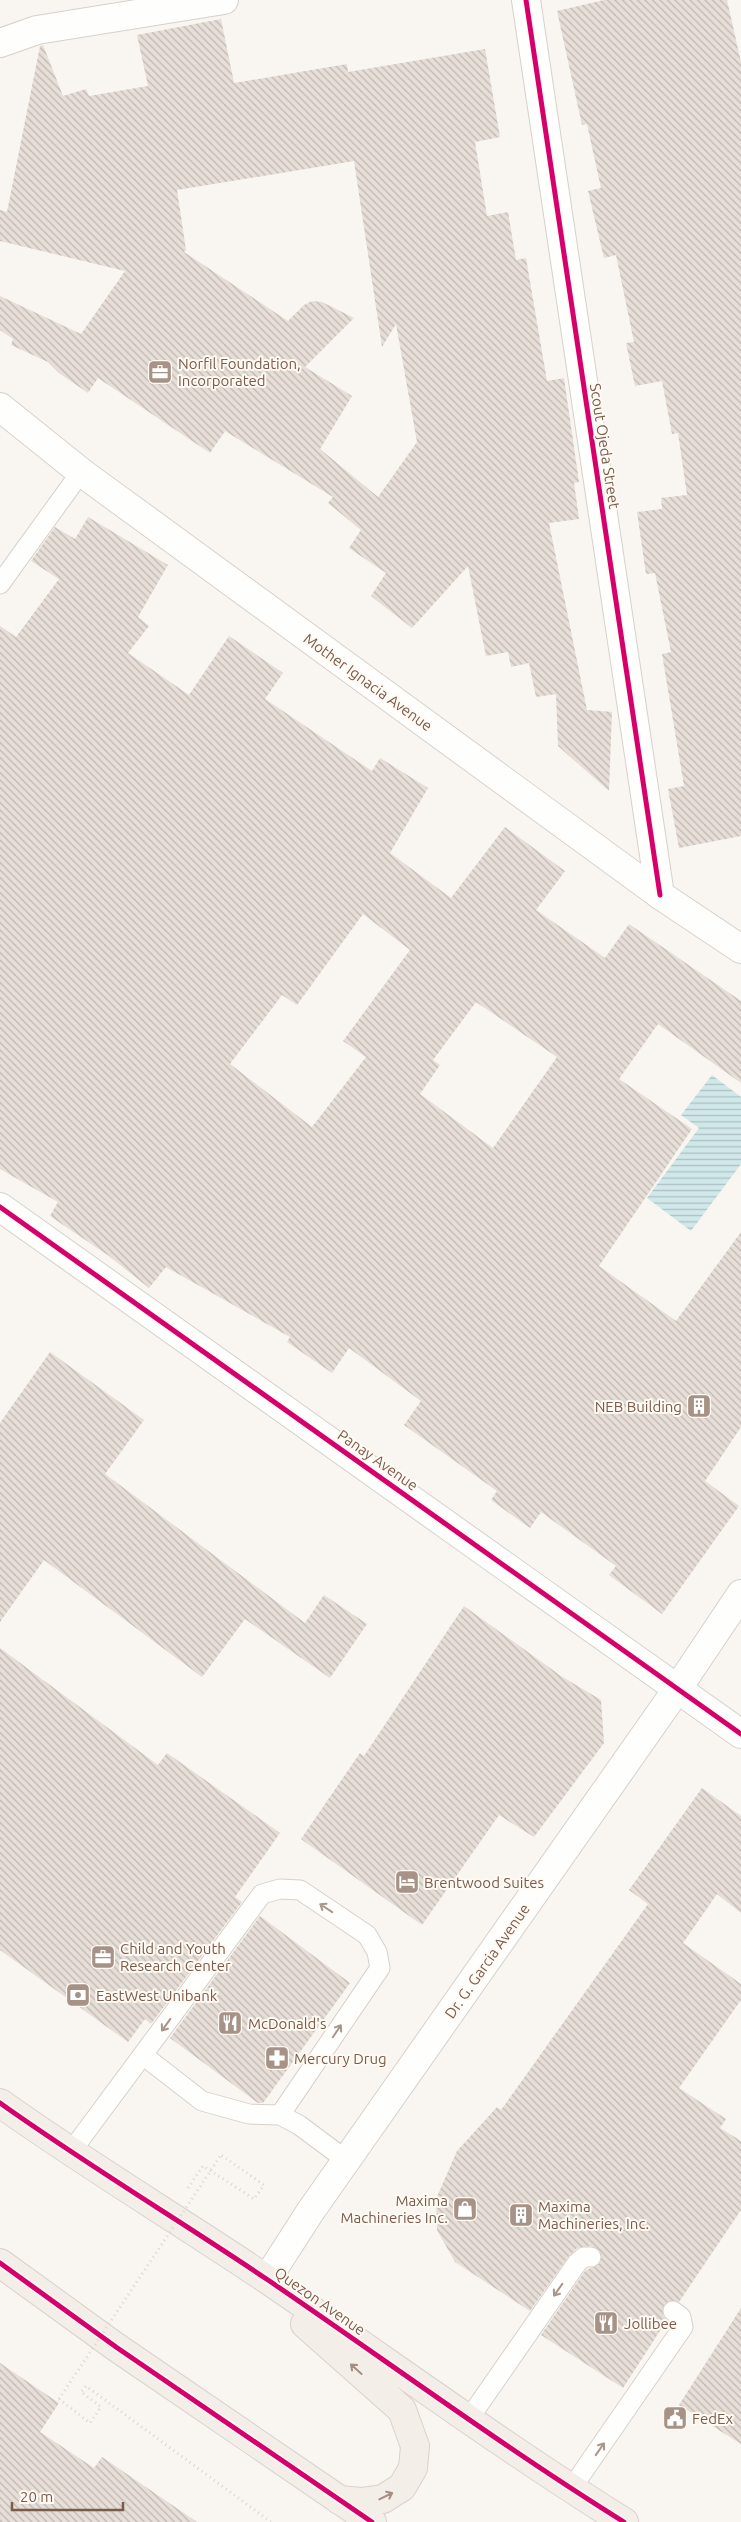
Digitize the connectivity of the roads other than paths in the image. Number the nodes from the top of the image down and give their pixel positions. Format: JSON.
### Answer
{"nodes":[{"id":1,"x":224,"y":0,"type":"edge"},
{"id":2,"x":526,"y":0,"type":"edge"},
{"id":3,"x":0,"y":24,"type":"edge"},
{"id":4,"x":37,"y":30,"type":"junction"},
{"id":5,"x":0,"y":43,"type":"edge"},
{"id":6,"x":0,"y":407,"type":"edge"},
{"id":7,"x":81,"y":472,"type":"junction"},
{"id":8,"x":0,"y":584,"type":"edge"},
{"id":9,"x":660,"y":895,"type":"junction"},
{"id":10,"x":741,"y":949,"type":"edge"},
{"id":11,"x":0,"y":1207,"type":"edge"},
{"id":12,"x":741,"y":1594,"type":"edge"},
{"id":13,"x":678,"y":1688,"type":"junction"},
{"id":14,"x":741,"y":1734,"type":"edge"},
{"id":15,"x":144,"y":2056,"type":"junction"},
{"id":16,"x":0,"y":2103,"type":"edge"},
{"id":17,"x":280,"y":2115,"type":"junction"},
{"id":18,"x":70,"y":2153,"type":"junction"},
{"id":19,"x":346,"y":2160,"type":"junction"},
{"id":20,"x":222,"y":2250,"type":"junction"},
{"id":21,"x":591,"y":2257,"type":"dead end"},
{"id":22,"x":0,"y":2263,"type":"edge"},
{"id":23,"x":267,"y":2279,"type":"junction"},
{"id":24,"x":673,"y":2311,"type":"dead end"},
{"id":25,"x":468,"y":2420,"type":"junction"},
{"id":26,"x":571,"y":2489,"type":"junction"},
{"id":27,"x":339,"y":2500,"type":"junction"},
{"id":28,"x":372,"y":2522,"type":"edge"},
{"id":29,"x":624,"y":2522,"type":"edge"}],
"edges":[{"from":1,"to":4,"type":"street"},
{"from":2,"to":9,"type":"street","name":"Scout Ojeda Street"},
{"from":3,"to":4,"type":"street"},
{"from":4,"to":5,"type":"street"},
{"from":6,"to":7,"type":"street","name":"Mother Ignacia Avenue"},
{"from":7,"to":8,"type":"lane"},
{"from":7,"to":9,"type":"street","name":"Mother Ignacia Avenue"},
{"from":9,"to":10,"type":"street","name":"Mother Ignacia Avenue"},
{"from":11,"to":13,"type":"street","name":"Panay Avenue"},
{"from":12,"to":13,"type":"street","name":"Dr. G. Garcia Avenue"},
{"from":13,"to":14,"type":"street","name":"Panay Avenue"},
{"from":13,"to":19,"type":"street","name":"Dr. G. Garcia Avenue"},
{"from":15,"to":17,"type":"lane"},
{"from":17,"to":15,"type":"lane","one_way":true},
{"from":15,"to":18,"type":"lane"},
{"from":16,"to":18,"type":"main road","name":"Quezon Avenue"},
{"from":17,"to":19,"type":"lane"},
{"from":18,"to":20,"type":"main road","name":"Quezon Avenue"},
{"from":19,"to":23,"type":"street","name":"Dr. G. Garcia Avenue"},
{"from":20,"to":23,"type":"main road","name":"Quezon Avenue"},
{"from":27,"to":20,"type":"main road","one_way":true},
{"from":21,"to":25,"type":"lane","one_way":true},
{"from":22,"to":27,"type":"main road"},
{"from":23,"to":25,"type":"main road","name":"Quezon Avenue"},
{"from":26,"to":24,"type":"lane","one_way":true},
{"from":25,"to":26,"type":"main road","name":"Quezon Avenue"},
{"from":26,"to":29,"type":"main road","name":"Quezon Avenue"},
{"from":27,"to":28,"type":"main road"}]}
